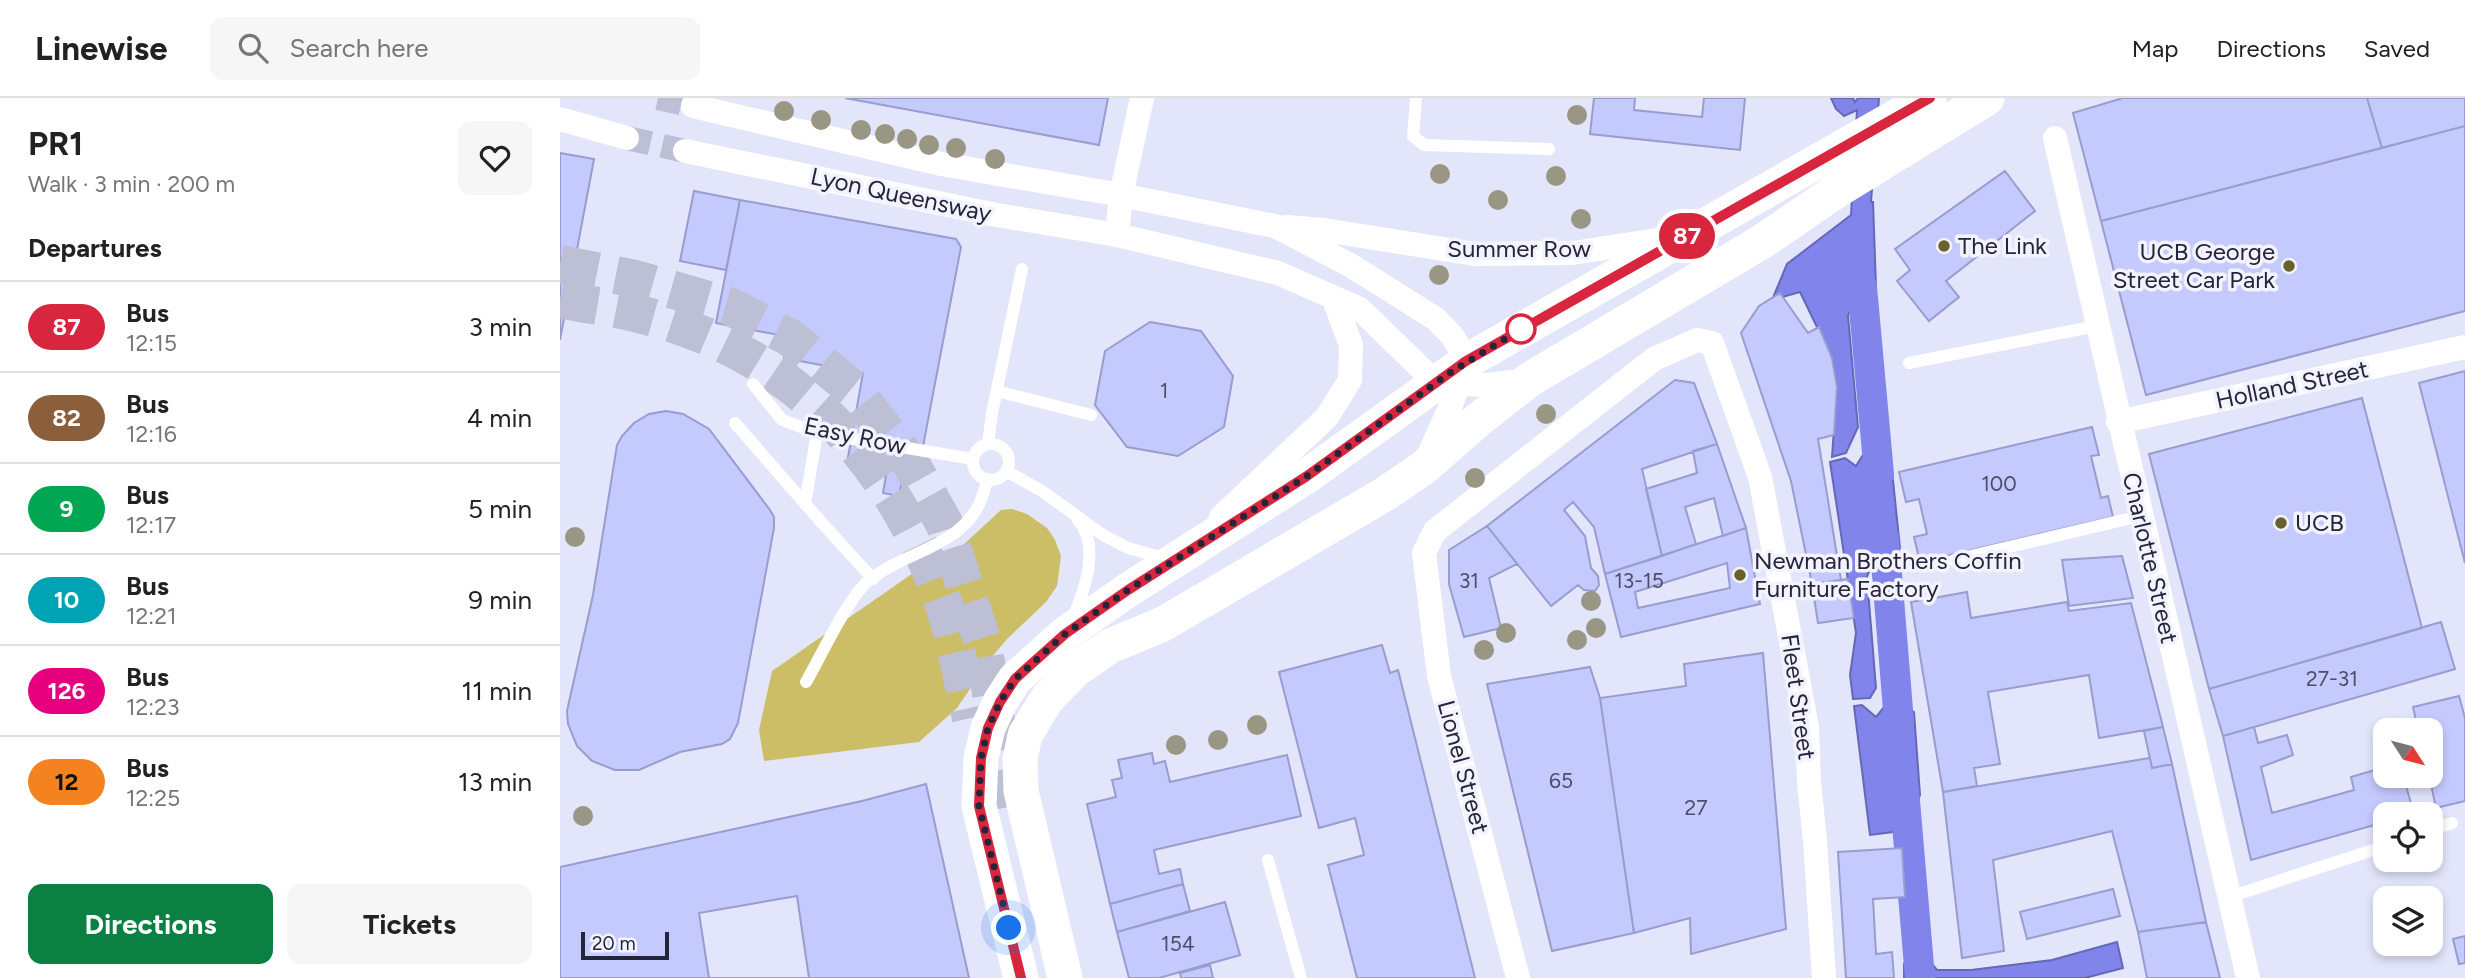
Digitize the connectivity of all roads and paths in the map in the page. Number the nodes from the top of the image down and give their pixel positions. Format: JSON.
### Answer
{"nodes":[{"id":1,"x":1142,"y":98,"type":"edge"},
{"id":2,"x":1416,"y":98,"type":"edge"},
{"id":3,"x":1930,"y":98,"type":"edge"},
{"id":4,"x":1987,"y":98,"type":"edge"},
{"id":5,"x":693,"y":106,"type":"tunnel mouth"},
{"id":6,"x":560,"y":119,"type":"edge"},
{"id":7,"x":627,"y":138,"type":"tunnel mouth"},
{"id":8,"x":2055,"y":138,"type":"dead end"},
{"id":9,"x":1549,"y":149,"type":"dead end"},
{"id":10,"x":685,"y":151,"type":"tunnel mouth"},
{"id":11,"x":1121,"y":195,"type":"junction"},
{"id":12,"x":1275,"y":226,"type":"junction"},
{"id":13,"x":1117,"y":235,"type":"junction"},
{"id":14,"x":1688,"y":236,"type":"junction"},
{"id":15,"x":1022,"y":269,"type":"dead end"},
{"id":16,"x":1332,"y":297,"type":"junction"},
{"id":17,"x":2096,"y":327,"type":"junction"},
{"id":18,"x":1712,"y":343,"type":"joint"},
{"id":19,"x":2465,"y":347,"type":"edge"},
{"id":20,"x":1909,"y":363,"type":"dead end"},
{"id":21,"x":1454,"y":375,"type":"junction"},
{"id":22,"x":1529,"y":380,"type":"junction"},
{"id":23,"x":753,"y":384,"type":"dead end"},
{"id":24,"x":997,"y":391,"type":"junction"},
{"id":25,"x":1091,"y":415,"type":"dead end"},
{"id":26,"x":2118,"y":422,"type":"junction"},
{"id":27,"x":736,"y":423,"type":"dead end"},
{"id":28,"x":817,"y":433,"type":"junction"},
{"id":29,"x":988,"y":444,"type":"junction"},
{"id":30,"x":973,"y":459,"type":"junction"},
{"id":31,"x":1423,"y":468,"type":"junction"},
{"id":32,"x":1006,"y":471,"type":"junction"},
{"id":33,"x":988,"y":480,"type":"junction"},
{"id":34,"x":805,"y":504,"type":"junction"},
{"id":35,"x":1065,"y":506,"type":"junction"},
{"id":36,"x":2140,"y":516,"type":"junction"},
{"id":37,"x":1954,"y":560,"type":"dead end"},
{"id":38,"x":1174,"y":561,"type":"junction"},
{"id":39,"x":873,"y":579,"type":"junction"},
{"id":40,"x":1065,"y":634,"type":"junction"},
{"id":41,"x":806,"y":682,"type":"dead end"},
{"id":42,"x":2452,"y":823,"type":"dead end"},
{"id":43,"x":2443,"y":826,"type":"edge"},
{"id":44,"x":2373,"y":850,"type":"edge"},
{"id":45,"x":1268,"y":860,"type":"dead end"},
{"id":46,"x":2229,"y":897,"type":"junction"},
{"id":47,"x":1516,"y":977,"type":"edge"},
{"id":48,"x":1021,"y":978,"type":"edge"},
{"id":49,"x":1065,"y":978,"type":"edge"},
{"id":50,"x":1301,"y":978,"type":"edge"},
{"id":51,"x":1824,"y":978,"type":"edge"},
{"id":52,"x":2248,"y":978,"type":"edge"}],
"edges":[{"from":1,"to":11,"type":"street"},
{"from":2,"to":9,"type":"lane"},
{"from":3,"to":14,"type":"main road","name":"Summer Row"},
{"from":4,"to":22,"type":"main road"},
{"from":5,"to":11,"type":"street","name":"Lyon Queensway"},
{"from":6,"to":7,"type":"street"},
{"from":8,"to":17,"type":"street","name":"Charlotte Street"},
{"from":10,"to":13,"type":"street","name":"Lyon Queensway"},
{"from":11,"to":12,"type":"street","name":"Lyon Queensway"},
{"from":11,"to":13,"type":"street"},
{"from":12,"to":14,"type":"street","name":"Summer Row"},
{"from":12,"to":21,"type":"street","name":"Lyon Queensway"},
{"from":13,"to":16,"type":"street","name":"Lyon Queensway"},
{"from":14,"to":21,"type":"main road"},
{"from":15,"to":24,"type":"lane"},
{"from":16,"to":21,"type":"street"},
{"from":16,"to":38,"type":"street"},
{"from":17,"to":20,"type":"lane"},
{"from":17,"to":26,"type":"street","name":"Charlotte Street"},
{"from":18,"to":47,"type":"street","name":"Lionel Street"},
{"from":18,"to":51,"type":"street","name":"Fleet Street"},
{"from":19,"to":26,"type":"street","name":"Holland Street"},
{"from":21,"to":22,"type":"street"},
{"from":21,"to":31,"type":"street"},
{"from":21,"to":38,"type":"main road"},
{"from":22,"to":31,"type":"main road"},
{"from":23,"to":28,"type":"lane","name":"Easy Row"},
{"from":24,"to":25,"type":"lane"},
{"from":24,"to":29,"type":"lane"},
{"from":26,"to":36,"type":"street","name":"Charlotte Street"},
{"from":27,"to":34,"type":"lane"},
{"from":28,"to":30,"type":"lane","name":"Easy Row"},
{"from":28,"to":34,"type":"lane"},
{"from":29,"to":30,"type":"lane"},
{"from":29,"to":32,"type":"lane"},
{"from":30,"to":33,"type":"lane"},
{"from":31,"to":49,"type":"main road"},
{"from":32,"to":33,"type":"lane"},
{"from":32,"to":35,"type":"lane"},
{"from":33,"to":39,"type":"lane"},
{"from":34,"to":39,"type":"lane"},
{"from":35,"to":38,"type":"lane"},
{"from":35,"to":40,"type":"lane"},
{"from":36,"to":37,"type":"lane"},
{"from":36,"to":46,"type":"street","name":"Charlotte Street"},
{"from":38,"to":40,"type":"main road"},
{"from":39,"to":41,"type":"lane"},
{"from":40,"to":48,"type":"main road"},
{"from":42,"to":43,"type":"lane"},
{"from":44,"to":46,"type":"lane"},
{"from":45,"to":50,"type":"lane"},
{"from":46,"to":52,"type":"street","name":"Charlotte Street"}]}
